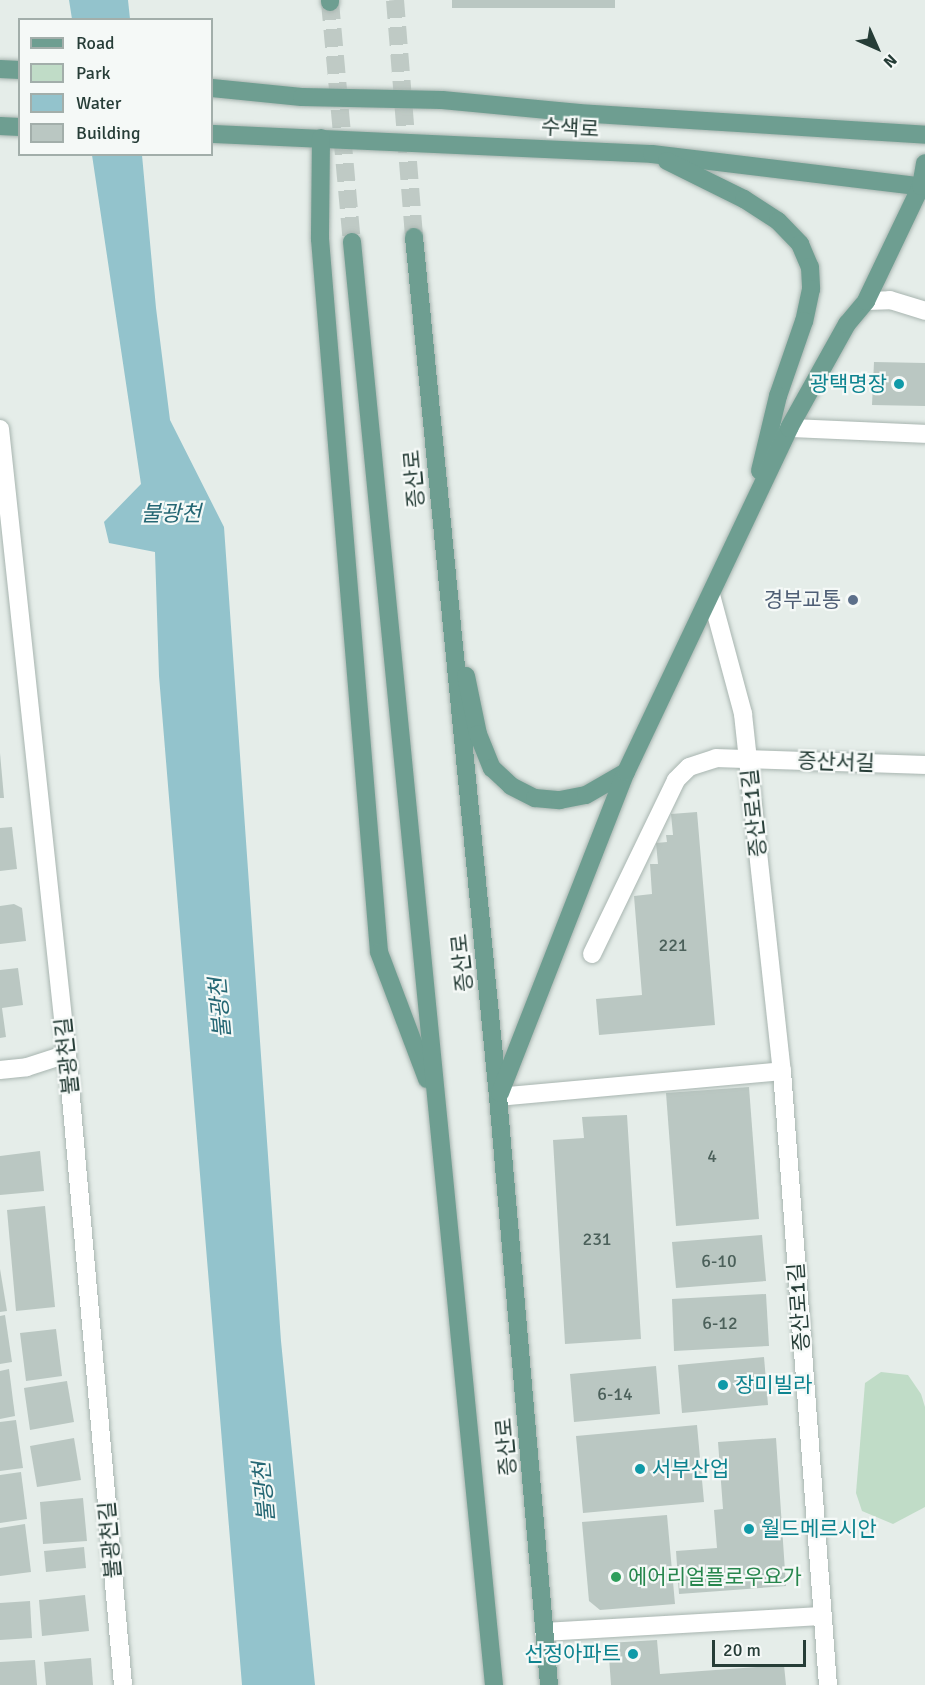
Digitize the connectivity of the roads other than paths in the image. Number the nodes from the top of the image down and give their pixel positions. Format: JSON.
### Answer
{"nodes":[{"id":1,"x":0,"y":69,"type":"edge"},
{"id":2,"x":18,"y":70,"type":"edge"},
{"id":3,"x":213,"y":88,"type":"edge"},
{"id":4,"x":0,"y":126,"type":"edge"},
{"id":5,"x":18,"y":127,"type":"edge"},
{"id":6,"x":213,"y":134,"type":"edge"},
{"id":7,"x":925,"y":135,"type":"edge"},
{"id":8,"x":312,"y":137,"type":"junction"},
{"id":9,"x":652,"y":154,"type":"junction"},
{"id":10,"x":925,"y":163,"type":"edge"},
{"id":11,"x":924,"y":186,"type":"edge"},
{"id":12,"x":414,"y":237,"type":"tunnel mouth"},
{"id":13,"x":352,"y":242,"type":"tunnel mouth"},
{"id":14,"x":866,"y":301,"type":"junction"},
{"id":15,"x":925,"y":311,"type":"edge"},
{"id":16,"x":789,"y":428,"type":"junction"},
{"id":17,"x":0,"y":429,"type":"edge"},
{"id":18,"x":925,"y":434,"type":"edge"},
{"id":19,"x":750,"y":511,"type":"junction"},
{"id":20,"x":447,"y":592,"type":"junction"},
{"id":21,"x":711,"y":594,"type":"junction"},
{"id":22,"x":748,"y":758,"type":"junction"},
{"id":23,"x":925,"y":765,"type":"edge"},
{"id":24,"x":626,"y":772,"type":"junction"},
{"id":25,"x":592,"y":954,"type":"dead end"},
{"id":26,"x":67,"y":1054,"type":"junction"},
{"id":27,"x":0,"y":1070,"type":"edge"},
{"id":28,"x":782,"y":1071,"type":"junction"},
{"id":29,"x":498,"y":1097,"type":"junction"},
{"id":30,"x":436,"y":1103,"type":"junction"},
{"id":31,"x":821,"y":1616,"type":"junction"},
{"id":32,"x":544,"y":1632,"type":"junction"},
{"id":33,"x":123,"y":1685,"type":"edge"},
{"id":34,"x":494,"y":1685,"type":"edge"},
{"id":35,"x":549,"y":1685,"type":"edge"},
{"id":36,"x":828,"y":1685,"type":"edge"}],
"edges":[{"from":1,"to":2,"type":"main road"},
{"from":3,"to":7,"type":"main road","name":"수색로"},
{"from":4,"to":5,"type":"main road"},
{"from":6,"to":8,"type":"main road","name":"수색로"},
{"from":8,"to":9,"type":"main road","name":"수색로"},
{"from":8,"to":30,"type":"main road"},
{"from":9,"to":11,"type":"main road","name":"수색로"},
{"from":9,"to":19,"type":"main road"},
{"from":10,"to":11,"type":"main road"},
{"from":11,"to":14,"type":"main road"},
{"from":12,"to":20,"type":"main road","name":"증산로"},
{"from":13,"to":30,"type":"main road","name":"증산로"},
{"from":14,"to":15,"type":"street"},
{"from":14,"to":16,"type":"main road"},
{"from":16,"to":18,"type":"street"},
{"from":16,"to":19,"type":"main road"},
{"from":17,"to":26,"type":"street","name":"불광천길"},
{"from":19,"to":21,"type":"main road"},
{"from":20,"to":24,"type":"main road"},
{"from":20,"to":29,"type":"main road","name":"증산로"},
{"from":21,"to":22,"type":"street","name":"증산로1길"},
{"from":21,"to":24,"type":"main road"},
{"from":22,"to":23,"type":"street","name":"증산서길"},
{"from":22,"to":25,"type":"street","name":"증산서길"},
{"from":22,"to":28,"type":"street","name":"증산로1길"},
{"from":24,"to":29,"type":"main road"},
{"from":26,"to":27,"type":"street"},
{"from":26,"to":33,"type":"street","name":"불광천길"},
{"from":28,"to":29,"type":"street"},
{"from":28,"to":31,"type":"street","name":"증산로1길"},
{"from":29,"to":32,"type":"main road","name":"증산로"},
{"from":30,"to":34,"type":"main road","name":"증산로"},
{"from":31,"to":32,"type":"street"},
{"from":31,"to":36,"type":"street","name":"증산로1길"},
{"from":32,"to":35,"type":"main road","name":"증산로"}]}
